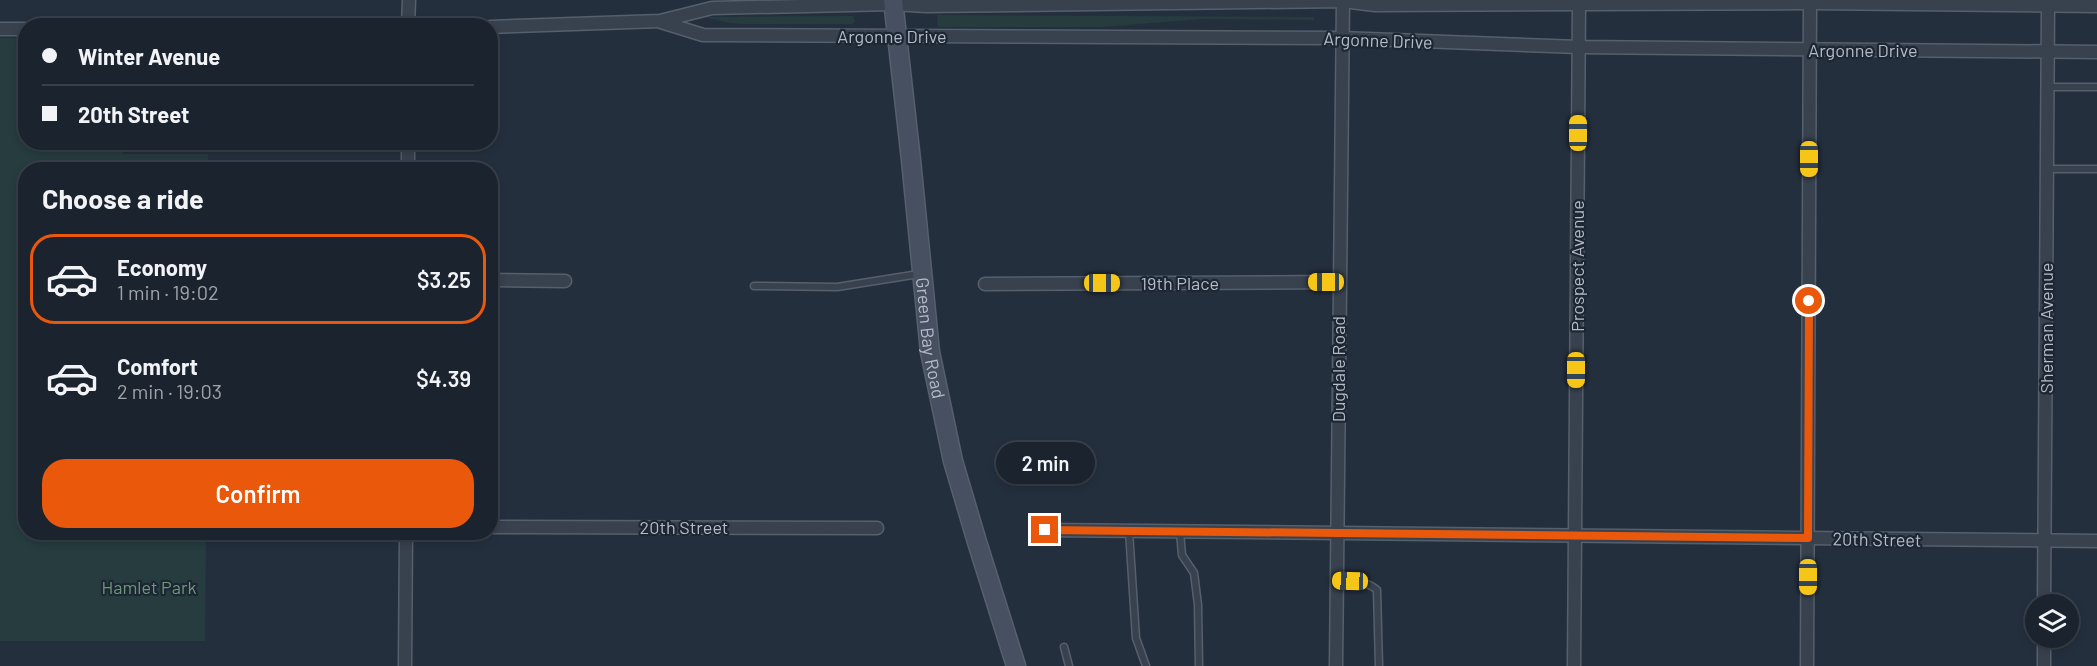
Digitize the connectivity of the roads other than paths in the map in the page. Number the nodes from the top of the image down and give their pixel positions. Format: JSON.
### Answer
{"nodes":[{"id":1,"x":409,"y":0,"type":"edge"},
{"id":2,"x":1343,"y":0,"type":"edge"},
{"id":3,"x":893,"y":2,"type":"edge"},
{"id":4,"x":1578,"y":2,"type":"edge"},
{"id":5,"x":1810,"y":2,"type":"edge"},
{"id":6,"x":1908,"y":2,"type":"edge"},
{"id":7,"x":2048,"y":6,"type":"junction"},
{"id":8,"x":2097,"y":6,"type":"edge"},
{"id":9,"x":408,"y":18,"type":"edge"},
{"id":10,"x":660,"y":21,"type":"junction"},
{"id":11,"x":498,"y":27,"type":"edge"},
{"id":12,"x":0,"y":29,"type":"edge"},
{"id":13,"x":18,"y":29,"type":"edge"},
{"id":14,"x":898,"y":36,"type":"junction"},
{"id":15,"x":1341,"y":38,"type":"junction"},
{"id":16,"x":1579,"y":47,"type":"junction"},
{"id":17,"x":1810,"y":50,"type":"junction"},
{"id":18,"x":2048,"y":51,"type":"junction"},
{"id":19,"x":2097,"y":52,"type":"edge"},
{"id":20,"x":2048,"y":87,"type":"junction"},
{"id":21,"x":2097,"y":87,"type":"edge"},
{"id":22,"x":2047,"y":169,"type":"junction"},
{"id":23,"x":2097,"y":169,"type":"edge"},
{"id":24,"x":922,"y":273,"type":"junction"},
{"id":25,"x":498,"y":280,"type":"edge"},
{"id":26,"x":565,"y":281,"type":"dead end"},
{"id":27,"x":1339,"y":282,"type":"junction"},
{"id":28,"x":985,"y":284,"type":"dead end"},
{"id":29,"x":754,"y":286,"type":"dead end"},
{"id":30,"x":498,"y":527,"type":"edge"},
{"id":31,"x":877,"y":528,"type":"dead end"},
{"id":32,"x":1045,"y":530,"type":"dead end"},
{"id":33,"x":1129,"y":531,"type":"junction"},
{"id":34,"x":1180,"y":532,"type":"junction"},
{"id":35,"x":1337,"y":533,"type":"junction"},
{"id":36,"x":1575,"y":536,"type":"junction"},
{"id":37,"x":1808,"y":538,"type":"junction"},
{"id":38,"x":405,"y":540,"type":"edge"},
{"id":39,"x":2045,"y":541,"type":"junction"},
{"id":40,"x":2097,"y":541,"type":"edge"},
{"id":41,"x":1337,"y":580,"type":"junction"},
{"id":42,"x":2044,"y":594,"type":"edge"},
{"id":43,"x":1064,"y":647,"type":"dead end"},
{"id":44,"x":2044,"y":648,"type":"edge"},
{"id":45,"x":405,"y":666,"type":"edge"},
{"id":46,"x":1017,"y":666,"type":"edge"},
{"id":47,"x":1069,"y":666,"type":"edge"},
{"id":48,"x":1146,"y":666,"type":"edge"},
{"id":49,"x":1199,"y":666,"type":"edge"},
{"id":50,"x":1336,"y":666,"type":"edge"},
{"id":51,"x":1379,"y":666,"type":"edge"},
{"id":52,"x":1574,"y":666,"type":"edge"},
{"id":53,"x":1808,"y":666,"type":"edge"},
{"id":54,"x":2044,"y":666,"type":"edge"}],
"edges":[{"from":1,"to":9,"type":"street"},
{"from":2,"to":3,"type":"street","name":"Argonne Drive"},
{"from":2,"to":4,"type":"street","name":"Argonne Drive"},
{"from":2,"to":15,"type":"street","name":"Dugdale Road"},
{"from":3,"to":10,"type":"street","name":"Argonne Drive"},
{"from":3,"to":14,"type":"main road","name":"Green Bay Road"},
{"from":4,"to":5,"type":"street","name":"Argonne Drive"},
{"from":4,"to":16,"type":"street","name":"Prospect Avenue"},
{"from":5,"to":6,"type":"street","name":"Argonne Drive"},
{"from":5,"to":17,"type":"street"},
{"from":6,"to":7,"type":"street","name":"Argonne Drive"},
{"from":7,"to":8,"type":"street","name":"Argonne Drive"},
{"from":7,"to":18,"type":"street","name":"Sherman Avenue"},
{"from":10,"to":11,"type":"street","name":"Argonne Drive"},
{"from":10,"to":14,"type":"street","name":"Argonne Drive"},
{"from":12,"to":13,"type":"street"},
{"from":14,"to":15,"type":"street","name":"Argonne Drive"},
{"from":14,"to":24,"type":"main road","name":"Green Bay Road"},
{"from":15,"to":16,"type":"street","name":"Argonne Drive"},
{"from":15,"to":27,"type":"street","name":"Dugdale Road"},
{"from":16,"to":17,"type":"street","name":"Argonne Drive"},
{"from":16,"to":36,"type":"street","name":"Prospect Avenue"},
{"from":17,"to":18,"type":"street","name":"Argonne Drive"},
{"from":17,"to":37,"type":"street"},
{"from":18,"to":19,"type":"street","name":"Argonne Drive"},
{"from":18,"to":20,"type":"street","name":"Sherman Avenue"},
{"from":20,"to":21,"type":"lane"},
{"from":20,"to":22,"type":"street","name":"Sherman Avenue"},
{"from":22,"to":23,"type":"lane"},
{"from":22,"to":39,"type":"street","name":"Sherman Avenue"},
{"from":24,"to":29,"type":"lane"},
{"from":24,"to":46,"type":"main road","name":"Green Bay Road"},
{"from":25,"to":26,"type":"street"},
{"from":27,"to":28,"type":"street","name":"19th Place"},
{"from":27,"to":35,"type":"street","name":"Dugdale Road"},
{"from":30,"to":31,"type":"street","name":"20th Street"},
{"from":32,"to":33,"type":"street","name":"20th Street"},
{"from":33,"to":34,"type":"street","name":"20th Street"},
{"from":33,"to":48,"type":"lane"},
{"from":34,"to":35,"type":"street","name":"20th Street"},
{"from":34,"to":49,"type":"lane"},
{"from":35,"to":36,"type":"street","name":"20th Street"},
{"from":35,"to":41,"type":"street","name":"Dugdale Road"},
{"from":36,"to":37,"type":"street","name":"20th Street"},
{"from":36,"to":52,"type":"street","name":"Prospect Avenue"},
{"from":37,"to":39,"type":"street","name":"20th Street"},
{"from":37,"to":53,"type":"street"},
{"from":38,"to":45,"type":"street"},
{"from":39,"to":40,"type":"street","name":"20th Street"},
{"from":39,"to":42,"type":"street","name":"Sherman Avenue"},
{"from":41,"to":50,"type":"street","name":"Dugdale Road"},
{"from":41,"to":51,"type":"lane"},
{"from":43,"to":47,"type":"lane"},
{"from":44,"to":54,"type":"street"}]}
